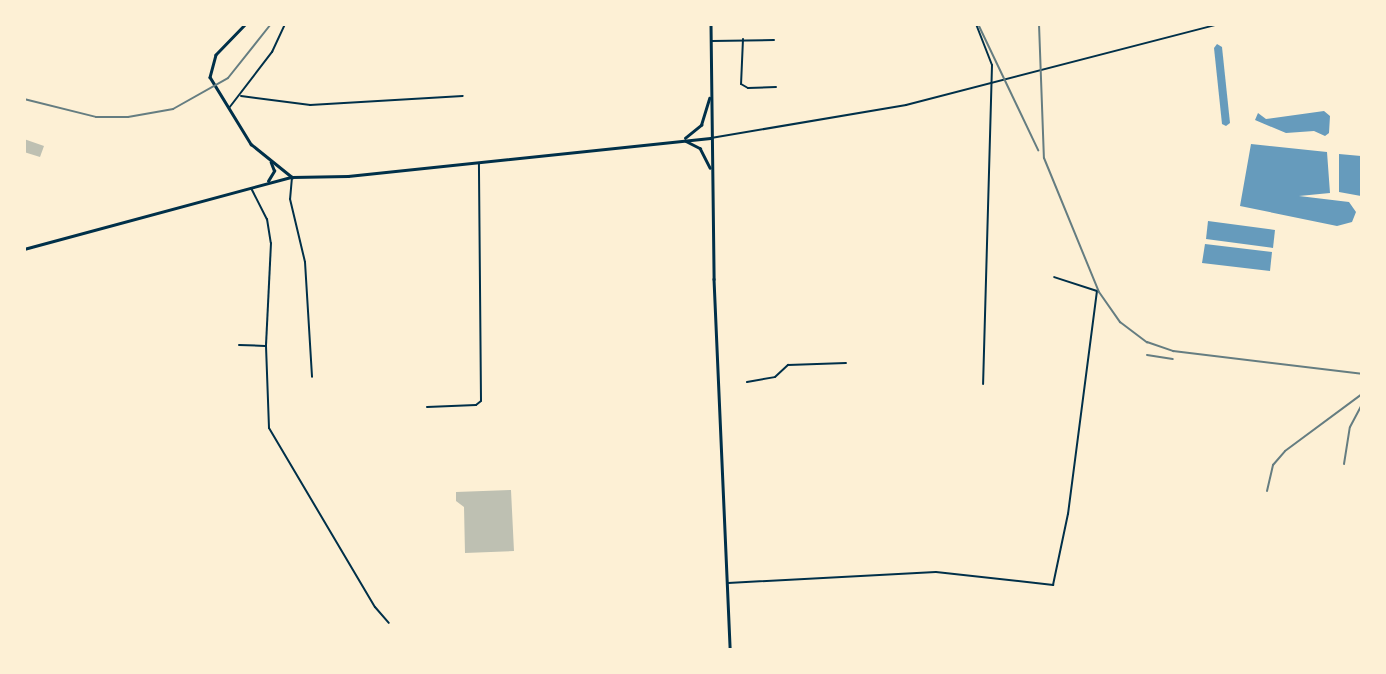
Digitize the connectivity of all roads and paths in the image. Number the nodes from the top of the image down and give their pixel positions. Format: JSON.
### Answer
{"nodes":[{"id":1,"x":246,"y":24,"type":"edge"},
{"id":2,"x":285,"y":24,"type":"edge"},
{"id":3,"x":711,"y":24,"type":"edge"},
{"id":4,"x":976,"y":24,"type":"edge"},
{"id":5,"x":1220,"y":24,"type":"edge"},
{"id":6,"x":743,"y":39,"type":"junction"},
{"id":7,"x":774,"y":40,"type":"dead end"},
{"id":8,"x":710,"y":42,"type":"junction"},
{"id":9,"x":988,"y":81,"type":"junction"},
{"id":10,"x":776,"y":87,"type":"dead end"},
{"id":11,"x":710,"y":95,"type":"junction"},
{"id":12,"x":241,"y":96,"type":"junction"},
{"id":13,"x":463,"y":96,"type":"dead end"},
{"id":14,"x":229,"y":109,"type":"junction"},
{"id":15,"x":710,"y":138,"type":"junction"},
{"id":16,"x":682,"y":140,"type":"junction"},
{"id":17,"x":479,"y":162,"type":"junction"},
{"id":18,"x":271,"y":163,"type":"junction"},
{"id":19,"x":712,"y":175,"type":"junction"},
{"id":20,"x":292,"y":177,"type":"junction"},
{"id":21,"x":265,"y":183,"type":"junction"},
{"id":22,"x":251,"y":187,"type":"junction"},
{"id":23,"x":24,"y":249,"type":"edge"},
{"id":24,"x":1054,"y":277,"type":"dead end"},
{"id":25,"x":239,"y":345,"type":"dead end"},
{"id":26,"x":266,"y":346,"type":"junction"},
{"id":27,"x":846,"y":363,"type":"dead end"},
{"id":28,"x":312,"y":377,"type":"dead end"},
{"id":29,"x":747,"y":383,"type":"dead end"},
{"id":30,"x":983,"y":384,"type":"dead end"},
{"id":31,"x":427,"y":407,"type":"dead end"},
{"id":32,"x":727,"y":583,"type":"junction"},
{"id":33,"x":389,"y":623,"type":"dead end"},
{"id":34,"x":730,"y":649,"type":"edge"}],
"edges":[{"from":1,"to":14,"type":"main road"},
{"from":2,"to":12,"type":"street"},
{"from":3,"to":8,"type":"main road"},
{"from":4,"to":9,"type":"street"},
{"from":5,"to":9,"type":"street"},
{"from":6,"to":7,"type":"street"},
{"from":6,"to":8,"type":"street"},
{"from":6,"to":10,"type":"street"},
{"from":8,"to":11,"type":"main road"},
{"from":9,"to":15,"type":"street"},
{"from":9,"to":30,"type":"street"},
{"from":11,"to":15,"type":"main road"},
{"from":11,"to":16,"type":"main road"},
{"from":12,"to":13,"type":"street"},
{"from":12,"to":14,"type":"street"},
{"from":14,"to":18,"type":"main road"},
{"from":15,"to":16,"type":"main road"},
{"from":15,"to":19,"type":"main road"},
{"from":16,"to":17,"type":"main road"},
{"from":16,"to":19,"type":"main road"},
{"from":17,"to":20,"type":"main road"},
{"from":17,"to":31,"type":"street"},
{"from":18,"to":20,"type":"main road"},
{"from":18,"to":21,"type":"main road"},
{"from":19,"to":32,"type":"main road"},
{"from":20,"to":21,"type":"main road"},
{"from":20,"to":28,"type":"street"},
{"from":21,"to":22,"type":"main road"},
{"from":22,"to":23,"type":"main road"},
{"from":22,"to":26,"type":"street"},
{"from":24,"to":32,"type":"street"},
{"from":25,"to":26,"type":"street"},
{"from":26,"to":33,"type":"street"},
{"from":27,"to":29,"type":"street"},
{"from":32,"to":34,"type":"main road"}]}
